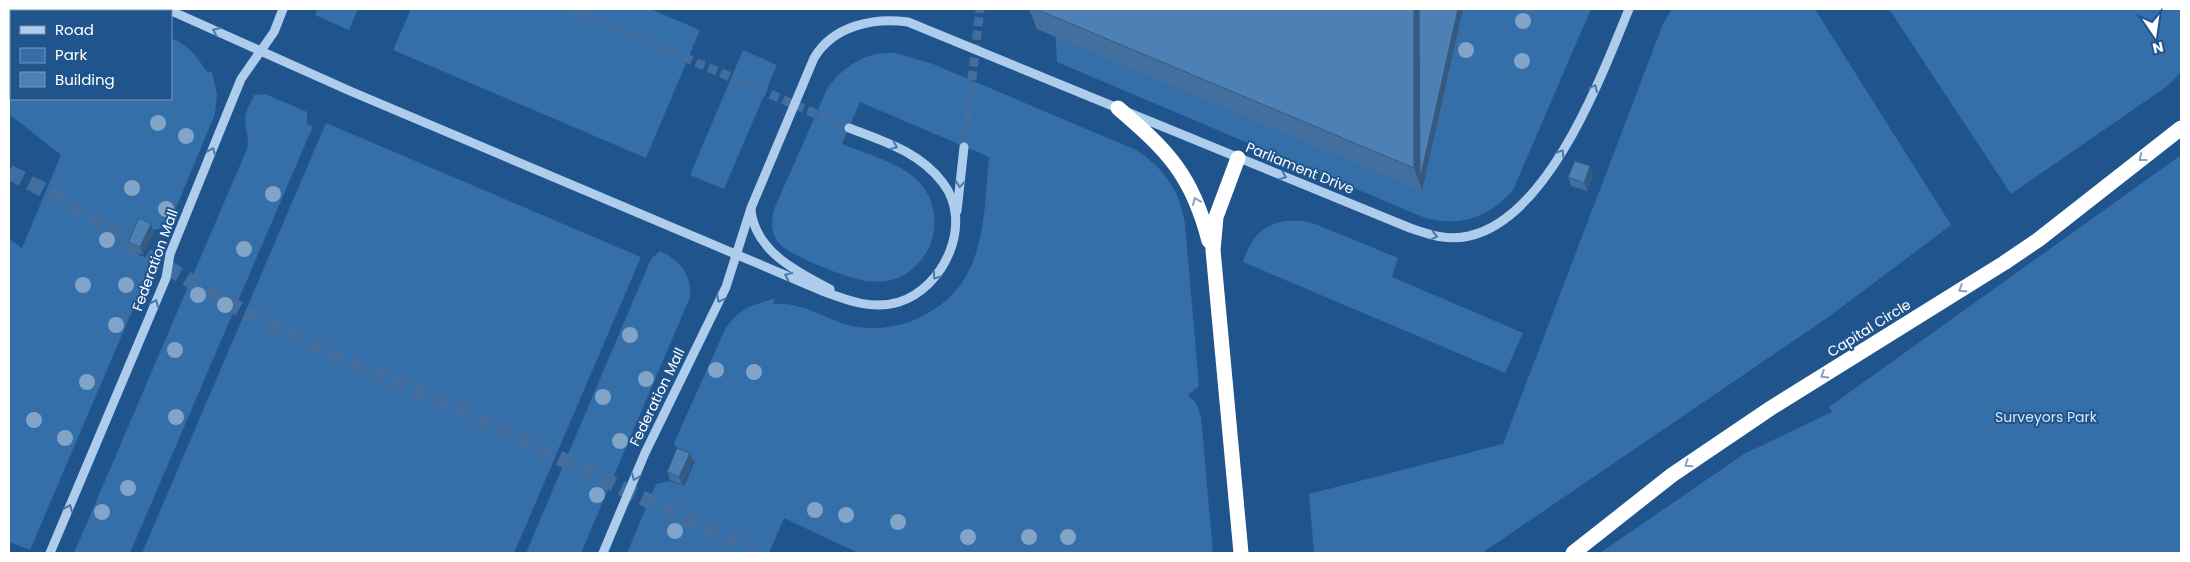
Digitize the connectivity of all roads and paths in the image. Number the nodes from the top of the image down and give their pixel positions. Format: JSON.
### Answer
{"nodes":[{"id":1,"x":283,"y":9,"type":"edge"},
{"id":2,"x":1629,"y":9,"type":"edge"},
{"id":3,"x":172,"y":11,"type":"edge"},
{"id":4,"x":260,"y":52,"type":"junction"},
{"id":5,"x":1118,"y":108,"type":"junction"},
{"id":6,"x":849,"y":128,"type":"tunnel mouth"},
{"id":7,"x":2181,"y":128,"type":"edge"},
{"id":8,"x":964,"y":147,"type":"tunnel mouth"},
{"id":9,"x":1238,"y":158,"type":"junction"},
{"id":10,"x":750,"y":211,"type":"junction"},
{"id":11,"x":956,"y":222,"type":"junction"},
{"id":12,"x":737,"y":254,"type":"junction"},
{"id":13,"x":1214,"y":264,"type":"junction"},
{"id":14,"x":869,"y":304,"type":"junction"},
{"id":15,"x":50,"y":553,"type":"edge"},
{"id":16,"x":602,"y":553,"type":"edge"},
{"id":17,"x":1242,"y":553,"type":"edge"},
{"id":18,"x":1573,"y":553,"type":"edge"}],
"edges":[{"from":1,"to":4,"type":"street","name":"Federation Mall"},
{"from":9,"to":2,"type":"street","name":"Parliament Drive","one_way":true},
{"from":4,"to":3,"type":"street","one_way":true},
{"from":4,"to":12,"type":"street"},
{"from":15,"to":4,"type":"street","name":"Federation Mall","one_way":true},
{"from":5,"to":9,"type":"street","name":"Parliament Drive"},
{"from":5,"to":10,"type":"street","name":"Parliament Drive"},
{"from":13,"to":5,"type":"highway","one_way":true},
{"from":6,"to":11,"type":"street","one_way":true},
{"from":7,"to":18,"type":"highway","name":"Capital Circle","one_way":true},
{"from":8,"to":11,"type":"street","one_way":true},
{"from":9,"to":13,"type":"highway"},
{"from":10,"to":12,"type":"street","name":"Federation Mall"},
{"from":10,"to":14,"type":"street"},
{"from":11,"to":14,"type":"street","one_way":true},
{"from":14,"to":12,"type":"street","one_way":true},
{"from":12,"to":16,"type":"street","name":"Federation Mall","one_way":true},
{"from":13,"to":17,"type":"highway"}]}
